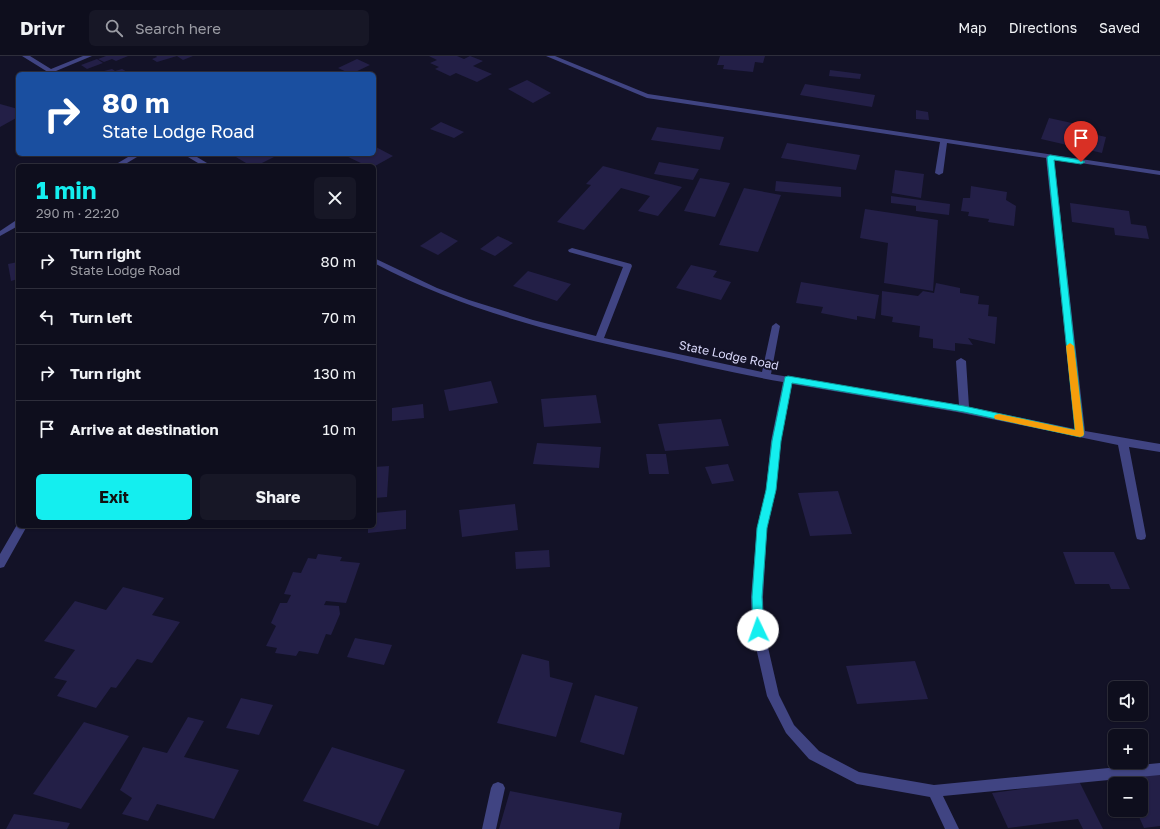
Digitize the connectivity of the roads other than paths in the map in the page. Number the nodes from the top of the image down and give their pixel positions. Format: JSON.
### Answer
{"nodes":[{"id":1,"x":25,"y":56,"type":"edge"},
{"id":2,"x":89,"y":56,"type":"edge"},
{"id":3,"x":549,"y":56,"type":"edge"},
{"id":4,"x":53,"y":72,"type":"edge"},
{"id":5,"x":944,"y":140,"type":"junction"},
{"id":6,"x":134,"y":156,"type":"edge"},
{"id":7,"x":190,"y":156,"type":"edge"},
{"id":8,"x":1050,"y":157,"type":"junction"},
{"id":9,"x":120,"y":164,"type":"edge"},
{"id":10,"x":204,"y":164,"type":"edge"},
{"id":11,"x":939,"y":173,"type":"dead end"},
{"id":12,"x":1160,"y":173,"type":"edge"},
{"id":13,"x":16,"y":224,"type":"edge"},
{"id":14,"x":0,"y":234,"type":"edge"},
{"id":15,"x":572,"y":250,"type":"dead end"},
{"id":16,"x":376,"y":261,"type":"edge"},
{"id":17,"x":776,"y":326,"type":"dead end"},
{"id":18,"x":599,"y":339,"type":"junction"},
{"id":19,"x":961,"y":361,"type":"dead end"},
{"id":20,"x":766,"y":375,"type":"junction"},
{"id":21,"x":788,"y":379,"type":"junction"},
{"id":22,"x":964,"y":409,"type":"junction"},
{"id":23,"x":1080,"y":434,"type":"junction"},
{"id":24,"x":1123,"y":443,"type":"junction"},
{"id":25,"x":1160,"y":448,"type":"edge"},
{"id":26,"x":21,"y":528,"type":"edge"},
{"id":27,"x":1141,"y":536,"type":"dead end"},
{"id":28,"x":0,"y":564,"type":"edge"},
{"id":29,"x":1160,"y":769,"type":"edge"},
{"id":30,"x":498,"y":788,"type":"dead end"},
{"id":31,"x":934,"y":791,"type":"junction"},
{"id":32,"x":489,"y":829,"type":"edge"},
{"id":33,"x":952,"y":829,"type":"edge"}],
"edges":[{"from":1,"to":4,"type":"street"},
{"from":2,"to":4,"type":"street"},
{"from":3,"to":5,"type":"street"},
{"from":5,"to":8,"type":"street"},
{"from":5,"to":11,"type":"street"},
{"from":6,"to":9,"type":"street"},
{"from":7,"to":10,"type":"street"},
{"from":8,"to":12,"type":"street"},
{"from":8,"to":23,"type":"street"},
{"from":13,"to":14,"type":"street"},
{"from":15,"to":18,"type":"street"},
{"from":16,"to":18,"type":"street","name":"State Lodge Road"},
{"from":17,"to":20,"type":"street"},
{"from":18,"to":20,"type":"street","name":"State Lodge Road"},
{"from":19,"to":22,"type":"street"},
{"from":20,"to":21,"type":"street","name":"State Lodge Road"},
{"from":21,"to":22,"type":"street","name":"State Lodge Road"},
{"from":21,"to":31,"type":"street"},
{"from":22,"to":23,"type":"street","name":"State Lodge Road"},
{"from":23,"to":24,"type":"street","name":"State Lodge Road"},
{"from":24,"to":25,"type":"street","name":"State Lodge Road"},
{"from":24,"to":27,"type":"street"},
{"from":26,"to":28,"type":"street"},
{"from":29,"to":31,"type":"street"},
{"from":30,"to":32,"type":"street"},
{"from":31,"to":33,"type":"street"}]}
